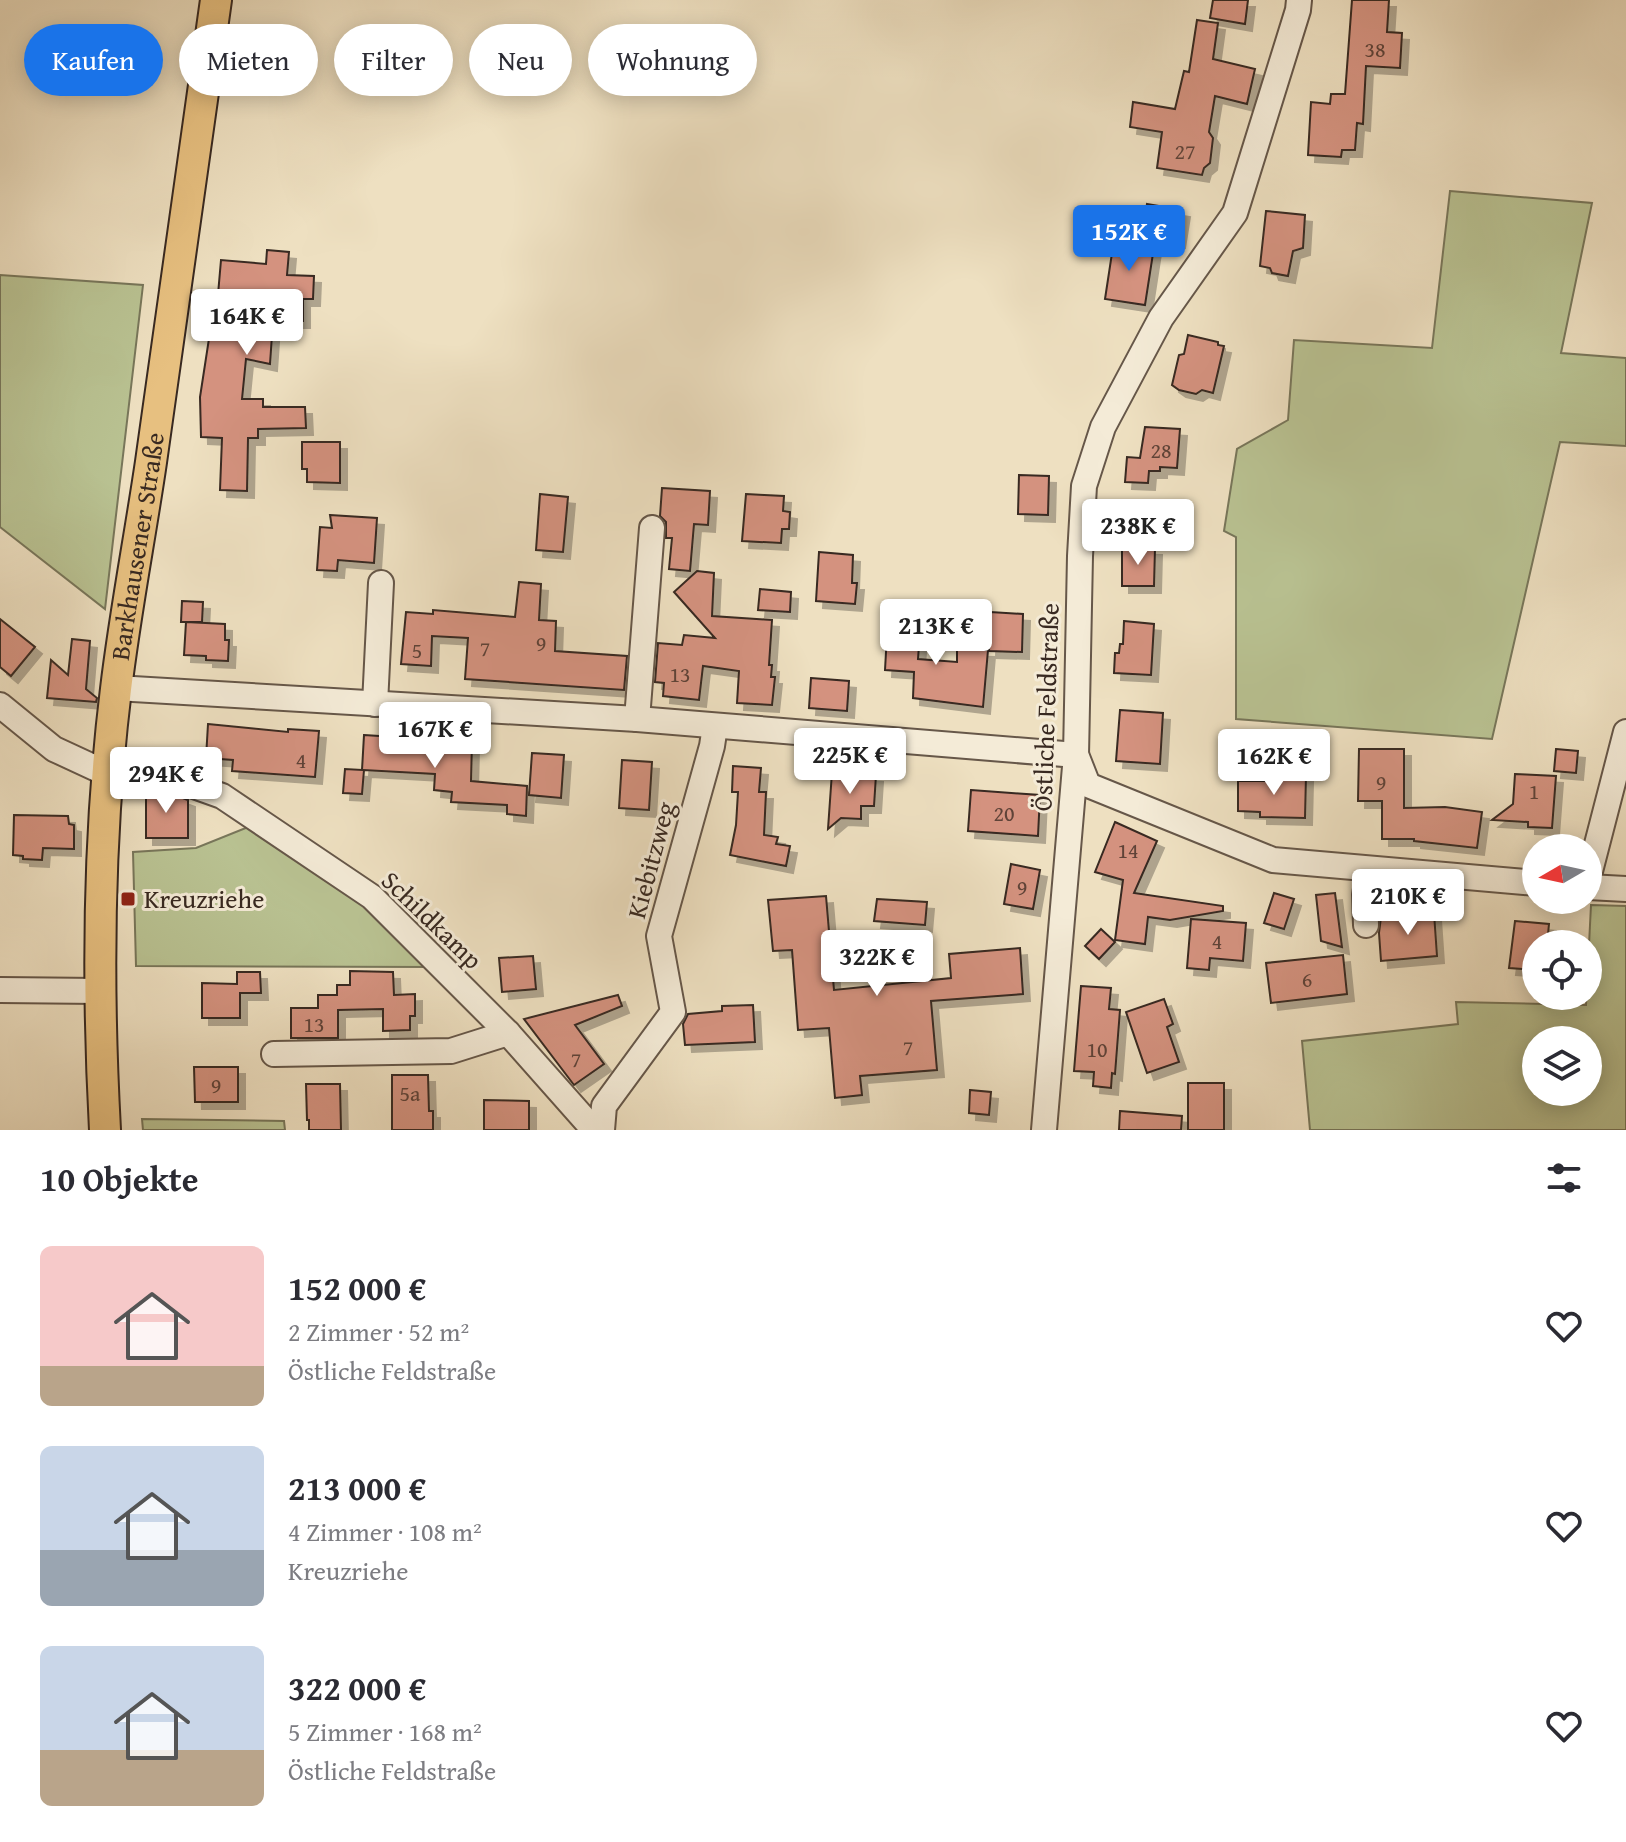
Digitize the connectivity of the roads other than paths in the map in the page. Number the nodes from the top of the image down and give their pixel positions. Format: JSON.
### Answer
{"nodes":[{"id":1,"x":216,"y":0,"type":"edge"},
{"id":2,"x":1299,"y":0,"type":"edge"},
{"id":3,"x":652,"y":528,"type":"dead end"},
{"id":4,"x":381,"y":583,"type":"dead end"},
{"id":5,"x":116,"y":688,"type":"junction"},
{"id":6,"x":375,"y":704,"type":"junction"},
{"id":7,"x":0,"y":705,"type":"edge"},
{"id":8,"x":637,"y":719,"type":"junction"},
{"id":9,"x":715,"y":726,"type":"junction"},
{"id":10,"x":1626,"y":732,"type":"edge"},
{"id":11,"x":1076,"y":755,"type":"junction"},
{"id":12,"x":108,"y":768,"type":"junction"},
{"id":13,"x":1600,"y":834,"type":"edge"},
{"id":14,"x":1369,"y":870,"type":"junction"},
{"id":15,"x":1522,"y":882,"type":"edge"},
{"id":16,"x":1602,"y":888,"type":"edge"},
{"id":17,"x":1626,"y":889,"type":"edge"},
{"id":18,"x":1366,"y":925,"type":"dead end"},
{"id":19,"x":0,"y":990,"type":"edge"},
{"id":20,"x":99,"y":991,"type":"junction"},
{"id":21,"x":508,"y":1033,"type":"junction"},
{"id":22,"x":274,"y":1054,"type":"dead end"},
{"id":23,"x":105,"y":1130,"type":"edge"},
{"id":24,"x":594,"y":1130,"type":"edge"},
{"id":25,"x":602,"y":1130,"type":"edge"},
{"id":26,"x":1044,"y":1130,"type":"edge"}],
"edges":[{"from":1,"to":5,"type":"main road","name":"Barkhausener Straße"},
{"from":2,"to":11,"type":"street","name":"Östliche Feldstraße"},
{"from":3,"to":8,"type":"street"},
{"from":4,"to":6,"type":"street"},
{"from":5,"to":6,"type":"street"},
{"from":5,"to":12,"type":"main road","name":"Barkhausener Straße"},
{"from":6,"to":8,"type":"street"},
{"from":7,"to":12,"type":"street","name":"Schildkamp"},
{"from":8,"to":9,"type":"street"},
{"from":9,"to":11,"type":"street"},
{"from":9,"to":25,"type":"street","name":"Kiebitzweg"},
{"from":10,"to":13,"type":"street"},
{"from":11,"to":14,"type":"street"},
{"from":11,"to":26,"type":"street","name":"Östliche Feldstraße"},
{"from":12,"to":20,"type":"main road","name":"Barkhausener Straße"},
{"from":12,"to":21,"type":"street","name":"Schildkamp"},
{"from":14,"to":15,"type":"street"},
{"from":14,"to":18,"type":"street"},
{"from":16,"to":17,"type":"street"},
{"from":19,"to":20,"type":"street"},
{"from":20,"to":23,"type":"main road","name":"Barkhausener Straße"},
{"from":21,"to":22,"type":"street"},
{"from":21,"to":24,"type":"street","name":"Schildkamp"}]}
